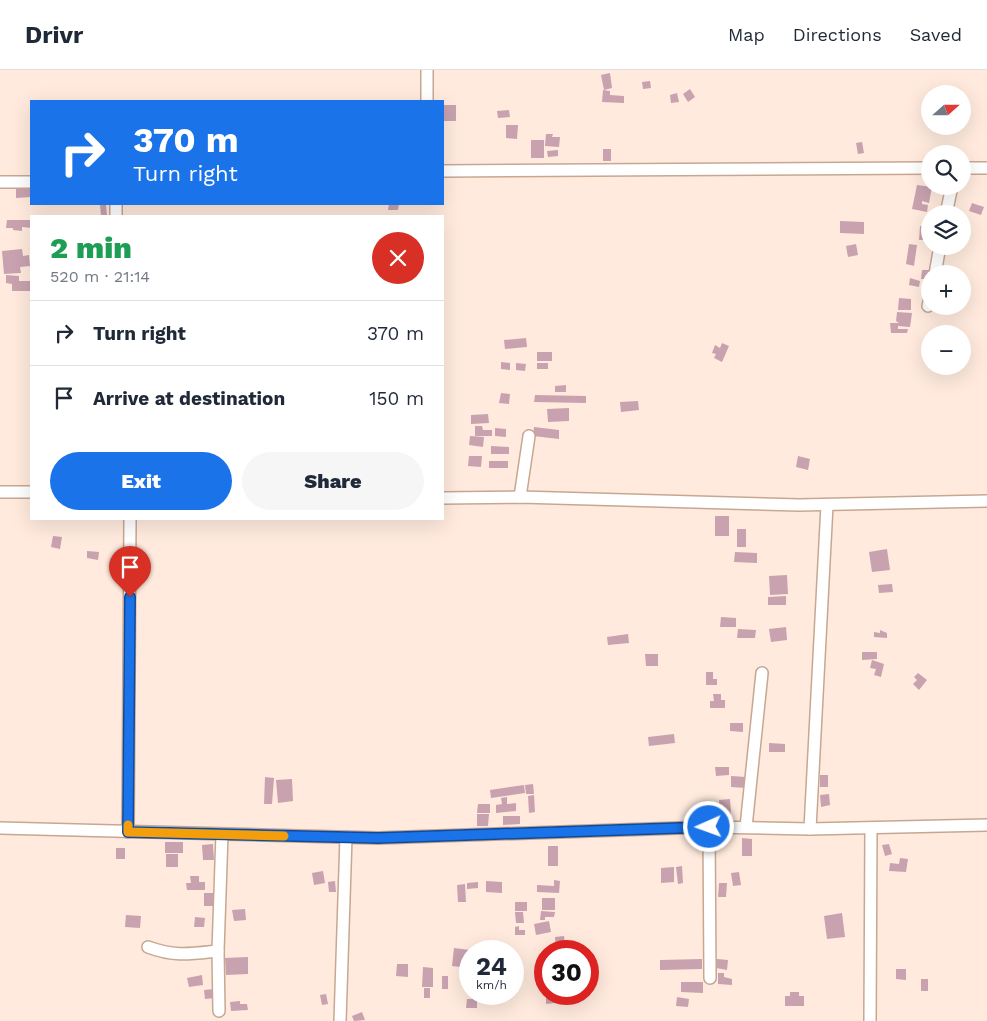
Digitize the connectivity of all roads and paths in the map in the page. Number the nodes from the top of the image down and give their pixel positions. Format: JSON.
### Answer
{"nodes":[{"id":1,"x":427,"y":70,"type":"edge"},
{"id":2,"x":427,"y":100,"type":"edge"},
{"id":3,"x":921,"y":168,"type":"edge"},
{"id":4,"x":971,"y":168,"type":"edge"},
{"id":5,"x":987,"y":168,"type":"edge"},
{"id":6,"x":444,"y":171,"type":"edge"},
{"id":7,"x":0,"y":182,"type":"edge"},
{"id":8,"x":30,"y":182,"type":"edge"},
{"id":9,"x":529,"y":436,"type":"dead end"},
{"id":10,"x":0,"y":492,"type":"edge"},
{"id":11,"x":30,"y":492,"type":"edge"},
{"id":12,"x":520,"y":497,"type":"junction"},
{"id":13,"x":444,"y":498,"type":"edge"},
{"id":14,"x":987,"y":501,"type":"edge"},
{"id":15,"x":827,"y":504,"type":"junction"},
{"id":16,"x":130,"y":520,"type":"edge"},
{"id":17,"x":762,"y":674,"type":"dead end"},
{"id":18,"x":987,"y":825,"type":"edge"},
{"id":19,"x":709,"y":827,"type":"junction"},
{"id":20,"x":746,"y":827,"type":"junction"},
{"id":21,"x":0,"y":828,"type":"edge"},
{"id":22,"x":871,"y":828,"type":"junction"},
{"id":23,"x":810,"y":829,"type":"junction"},
{"id":24,"x":128,"y":832,"type":"junction"},
{"id":25,"x":222,"y":834,"type":"junction"},
{"id":26,"x":346,"y":837,"type":"junction"},
{"id":27,"x":148,"y":947,"type":"dead end"},
{"id":28,"x":218,"y":951,"type":"junction"},
{"id":29,"x":710,"y":978,"type":"dead end"},
{"id":30,"x":219,"y":1011,"type":"dead end"},
{"id":31,"x":340,"y":1021,"type":"edge"},
{"id":32,"x":870,"y":1021,"type":"edge"}],
"edges":[{"from":1,"to":2,"type":"street"},
{"from":3,"to":6,"type":"street"},
{"from":4,"to":5,"type":"street"},
{"from":7,"to":8,"type":"street"},
{"from":9,"to":12,"type":"street"},
{"from":10,"to":11,"type":"street"},
{"from":12,"to":13,"type":"street"},
{"from":12,"to":15,"type":"street"},
{"from":14,"to":15,"type":"street"},
{"from":15,"to":23,"type":"street"},
{"from":16,"to":24,"type":"street"},
{"from":17,"to":20,"type":"street"},
{"from":18,"to":22,"type":"street"},
{"from":19,"to":20,"type":"street"},
{"from":19,"to":26,"type":"street"},
{"from":19,"to":29,"type":"street"},
{"from":20,"to":23,"type":"street"},
{"from":21,"to":24,"type":"street"},
{"from":22,"to":23,"type":"street"},
{"from":22,"to":32,"type":"street"},
{"from":24,"to":25,"type":"street"},
{"from":25,"to":26,"type":"street"},
{"from":25,"to":28,"type":"street"},
{"from":26,"to":31,"type":"street"},
{"from":27,"to":28,"type":"street"},
{"from":28,"to":30,"type":"street"}]}
